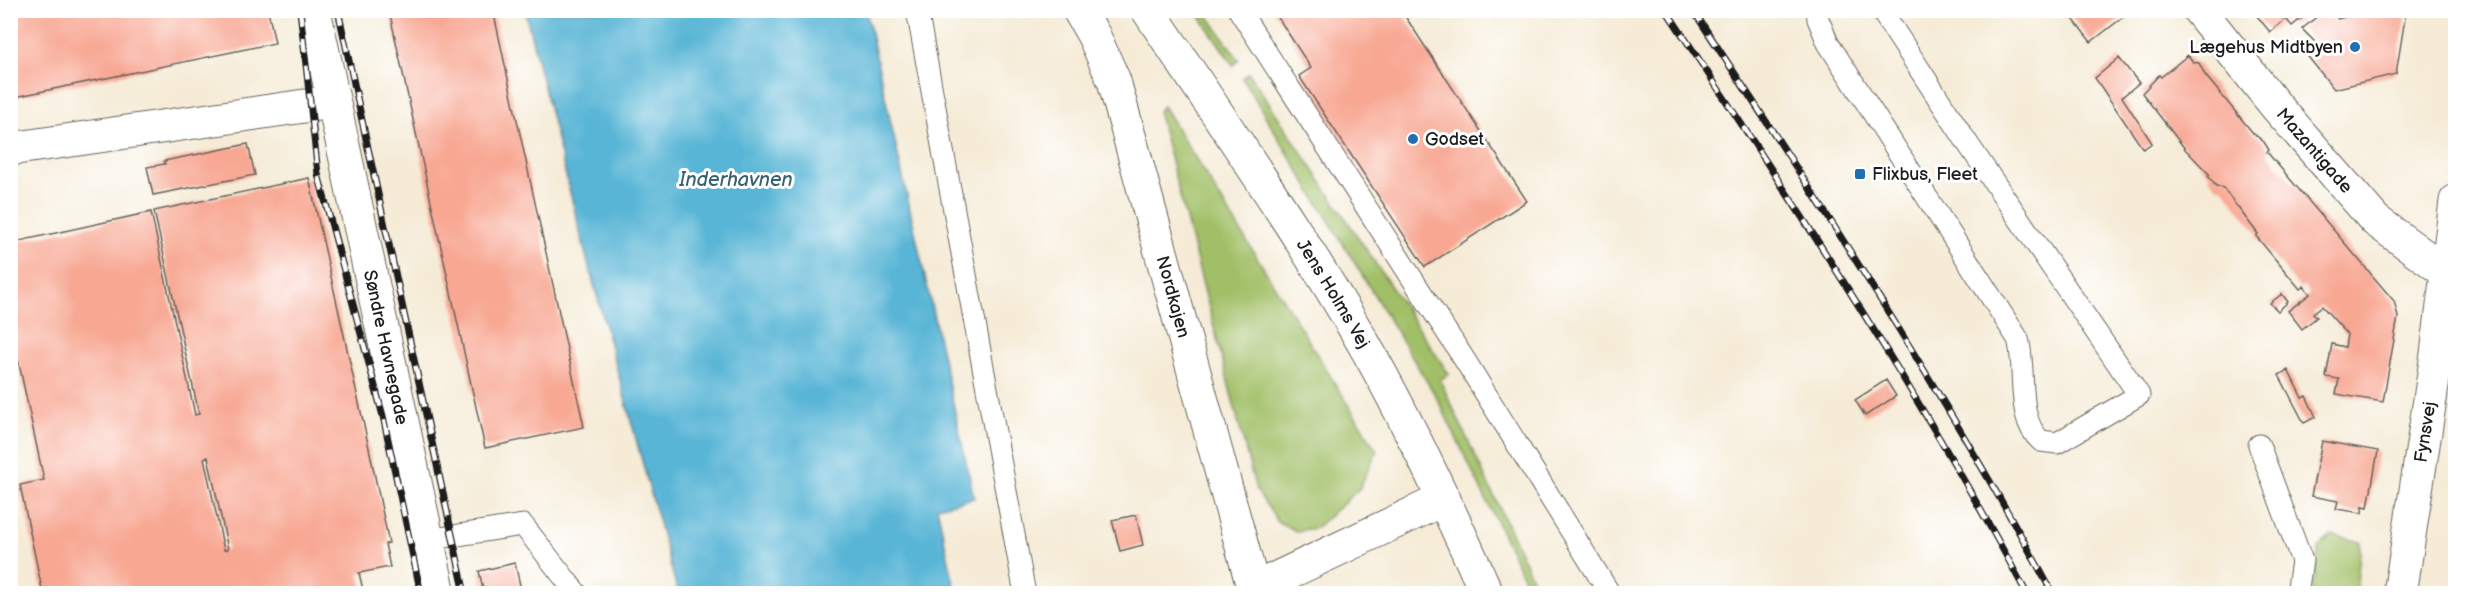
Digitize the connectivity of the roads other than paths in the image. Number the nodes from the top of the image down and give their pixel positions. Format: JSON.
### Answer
{"nodes":[{"id":1,"x":314,"y":10,"type":"edge"},
{"id":2,"x":917,"y":10,"type":"edge"},
{"id":3,"x":1079,"y":10,"type":"edge"},
{"id":4,"x":1148,"y":10,"type":"edge"},
{"id":5,"x":1239,"y":10,"type":"edge"},
{"id":6,"x":1817,"y":10,"type":"edge"},
{"id":7,"x":1881,"y":10,"type":"edge"},
{"id":8,"x":2199,"y":10,"type":"edge"},
{"id":9,"x":332,"y":102,"type":"junction"},
{"id":10,"x":10,"y":148,"type":"edge"},
{"id":11,"x":2456,"y":201,"type":"edge"},
{"id":12,"x":2451,"y":272,"type":"edge"},
{"id":13,"x":2259,"y":445,"type":"dead end"},
{"id":14,"x":1444,"y":499,"type":"junction"},
{"id":15,"x":427,"y":540,"type":"junction"},
{"id":16,"x":1254,"y":591,"type":"edge"},
{"id":17,"x":439,"y":594,"type":"edge"},
{"id":18,"x":577,"y":594,"type":"edge"},
{"id":19,"x":1025,"y":594,"type":"edge"},
{"id":20,"x":1487,"y":594,"type":"edge"},
{"id":21,"x":1610,"y":594,"type":"edge"},
{"id":22,"x":2297,"y":594,"type":"edge"},
{"id":23,"x":2400,"y":594,"type":"edge"}],
"edges":[{"from":1,"to":9,"type":"street","name":"Søndre Havnegade"},
{"from":2,"to":19,"type":"lane"},
{"from":3,"to":16,"type":"street","name":"Nordkajen"},
{"from":4,"to":14,"type":"street","name":"Jens Holms Vej"},
{"from":5,"to":21,"type":"lane"},
{"from":6,"to":7,"type":"lane"},
{"from":8,"to":12,"type":"street","name":"Mazantigade"},
{"from":9,"to":10,"type":"street"},
{"from":9,"to":15,"type":"street","name":"Søndre Havnegade"},
{"from":11,"to":12,"type":"street","name":"Fynsvej"},
{"from":12,"to":23,"type":"street","name":"Fynsvej"},
{"from":13,"to":22,"type":"lane"},
{"from":14,"to":16,"type":"street","name":"Nordkajen"},
{"from":14,"to":20,"type":"street","name":"Jens Holms Vej"},
{"from":15,"to":17,"type":"street","name":"Søndre Havnegade"},
{"from":15,"to":18,"type":"lane"}]}
